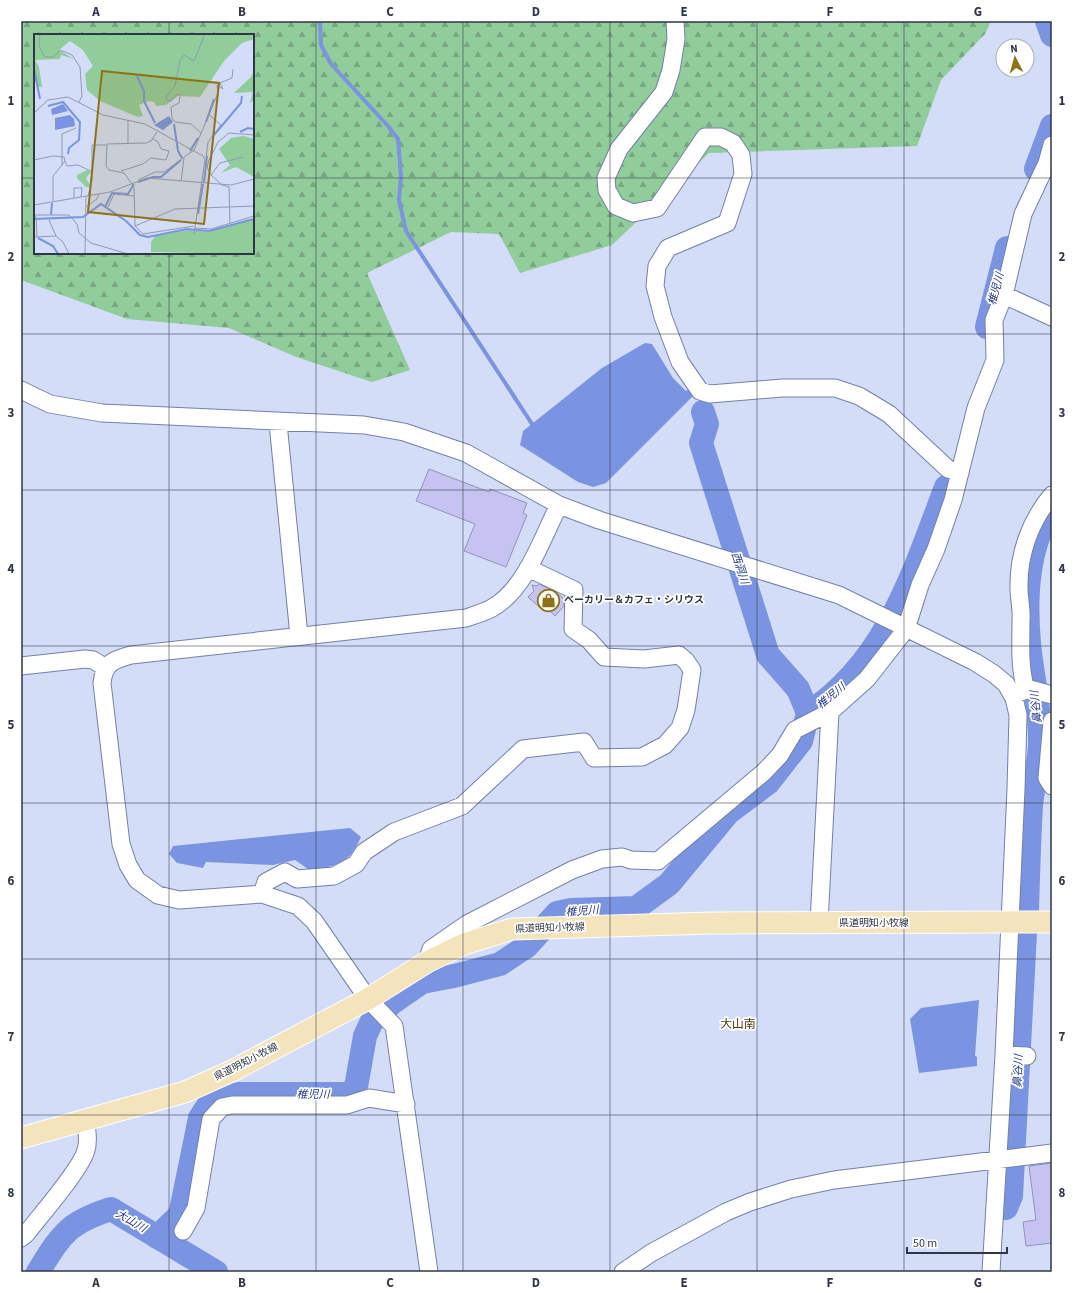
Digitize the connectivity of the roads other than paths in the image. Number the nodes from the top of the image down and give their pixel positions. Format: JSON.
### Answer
{"nodes":[{"id":1,"x":675,"y":21,"type":"edge"},
{"id":2,"x":1052,"y":145,"type":"edge"},
{"id":3,"x":1004,"y":294,"type":"junction"},
{"id":4,"x":1052,"y":317,"type":"edge"},
{"id":5,"x":21,"y":390,"type":"edge"},
{"id":6,"x":278,"y":423,"type":"junction"},
{"id":7,"x":960,"y":473,"type":"junction"},
{"id":8,"x":1052,"y":495,"type":"edge"},
{"id":9,"x":559,"y":505,"type":"junction"},
{"id":10,"x":528,"y":568,"type":"junction"},
{"id":11,"x":902,"y":627,"type":"junction"},
{"id":12,"x":299,"y":636,"type":"junction"},
{"id":13,"x":21,"y":666,"type":"edge"},
{"id":14,"x":106,"y":668,"type":"junction"},
{"id":15,"x":1033,"y":692,"type":"edge"},
{"id":16,"x":830,"y":712,"type":"junction"},
{"id":17,"x":1052,"y":721,"type":"edge"},
{"id":18,"x":1052,"y":786,"type":"edge"},
{"id":19,"x":262,"y":894,"type":"junction"},
{"id":20,"x":1010,"y":922,"type":"junction"},
{"id":21,"x":1052,"y":922,"type":"edge"},
{"id":22,"x":819,"y":923,"type":"junction"},
{"id":23,"x":426,"y":962,"type":"junction"},
{"id":24,"x":376,"y":1006,"type":"junction"},
{"id":25,"x":1007,"y":1055,"type":"junction"},
{"id":26,"x":1027,"y":1056,"type":"dead end"},
{"id":27,"x":406,"y":1104,"type":"junction"},
{"id":28,"x":85,"y":1119,"type":"junction"},
{"id":29,"x":21,"y":1138,"type":"edge"},
{"id":30,"x":1052,"y":1153,"type":"edge"},
{"id":31,"x":1009,"y":1158,"type":"junction"},
{"id":32,"x":183,"y":1232,"type":"dead end"},
{"id":33,"x":21,"y":1238,"type":"edge"},
{"id":34,"x":429,"y":1272,"type":"edge"},
{"id":35,"x":623,"y":1272,"type":"edge"},
{"id":36,"x":991,"y":1272,"type":"edge"}],
"edges":[{"from":1,"to":7,"type":"street"},
{"from":2,"to":3,"type":"street"},
{"from":3,"to":4,"type":"street"},
{"from":3,"to":7,"type":"street"},
{"from":5,"to":6,"type":"street"},
{"from":6,"to":9,"type":"street"},
{"from":6,"to":12,"type":"street"},
{"from":7,"to":11,"type":"street"},
{"from":8,"to":15,"type":"street"},
{"from":9,"to":10,"type":"street"},
{"from":9,"to":11,"type":"street"},
{"from":10,"to":12,"type":"street"},
{"from":10,"to":19,"type":"street"},
{"from":11,"to":15,"type":"street"},
{"from":11,"to":16,"type":"street"},
{"from":12,"to":14,"type":"street"},
{"from":13,"to":14,"type":"street"},
{"from":14,"to":19,"type":"street"},
{"from":15,"to":20,"type":"street"},
{"from":16,"to":22,"type":"street"},
{"from":16,"to":23,"type":"street"},
{"from":17,"to":18,"type":"street"},
{"from":19,"to":24,"type":"street"},
{"from":20,"to":21,"type":"main road","name":"県道明知小牧線"},
{"from":20,"to":22,"type":"main road","name":"県道明知小牧線"},
{"from":20,"to":25,"type":"street"},
{"from":22,"to":23,"type":"main road","name":"県道明知小牧線"},
{"from":23,"to":24,"type":"main road","name":"県道明知小牧線"},
{"from":24,"to":27,"type":"street"},
{"from":24,"to":28,"type":"main road","name":"県道明知小牧線"},
{"from":25,"to":26,"type":"street"},
{"from":25,"to":31,"type":"street"},
{"from":27,"to":32,"type":"street"},
{"from":27,"to":34,"type":"street"},
{"from":28,"to":29,"type":"main road","name":"県道明知小牧線"},
{"from":28,"to":33,"type":"street"},
{"from":30,"to":31,"type":"street"},
{"from":31,"to":35,"type":"street"},
{"from":31,"to":36,"type":"street"}]}
